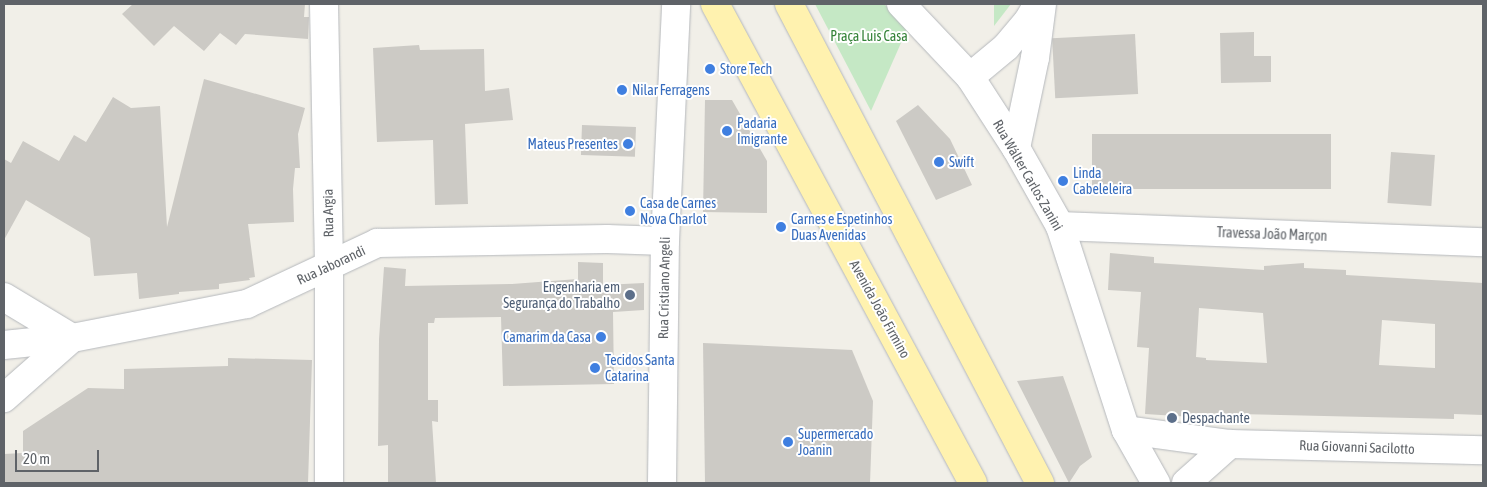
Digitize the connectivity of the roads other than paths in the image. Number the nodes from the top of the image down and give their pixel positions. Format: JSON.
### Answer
{"nodes":[{"id":1,"x":324,"y":4,"type":"edge"},
{"id":2,"x":676,"y":4,"type":"edge"},
{"id":3,"x":715,"y":4,"type":"edge"},
{"id":4,"x":790,"y":4,"type":"edge"},
{"id":5,"x":901,"y":4,"type":"edge"},
{"id":6,"x":1038,"y":4,"type":"edge"},
{"id":7,"x":1042,"y":4,"type":"edge"},
{"id":8,"x":970,"y":77,"type":"junction"},
{"id":9,"x":1016,"y":148,"type":"junction"},
{"id":10,"x":1060,"y":226,"type":"junction"},
{"id":11,"x":665,"y":241,"type":"junction"},
{"id":12,"x":1483,"y":242,"type":"edge"},
{"id":13,"x":329,"y":264,"type":"junction"},
{"id":14,"x":4,"y":297,"type":"edge"},
{"id":15,"x":72,"y":338,"type":"junction"},
{"id":16,"x":4,"y":344,"type":"edge"},
{"id":17,"x":4,"y":398,"type":"edge"},
{"id":18,"x":1126,"y":430,"type":"junction"},
{"id":19,"x":1230,"y":444,"type":"junction"},
{"id":20,"x":1483,"y":450,"type":"edge"},
{"id":21,"x":329,"y":483,"type":"edge"},
{"id":22,"x":662,"y":483,"type":"edge"},
{"id":23,"x":973,"y":483,"type":"edge"},
{"id":24,"x":1040,"y":483,"type":"edge"},
{"id":25,"x":1156,"y":483,"type":"edge"},
{"id":26,"x":1186,"y":483,"type":"edge"}],
"edges":[{"from":1,"to":13,"type":"street","name":"Rua Argia"},
{"from":2,"to":11,"type":"street","name":"Rua Cristiano Angeli"},
{"from":3,"to":23,"type":"main road","name":"Avenida João Firmino"},
{"from":4,"to":24,"type":"main road"},
{"from":5,"to":8,"type":"street","name":"Rua Wálter Carlos Zanini"},
{"from":6,"to":8,"type":"street"},
{"from":7,"to":9,"type":"street"},
{"from":8,"to":9,"type":"street","name":"Rua Wálter Carlos Zanini"},
{"from":9,"to":10,"type":"street","name":"Rua Wálter Carlos Zanini"},
{"from":10,"to":12,"type":"street","name":"Travessa João Marçon"},
{"from":10,"to":18,"type":"street","name":"Rua Wálter Carlos Zanini"},
{"from":11,"to":13,"type":"street","name":"Rua Jaborandi"},
{"from":11,"to":22,"type":"street","name":"Rua Cristiano Angeli"},
{"from":13,"to":15,"type":"street","name":"Rua Jaborandi"},
{"from":13,"to":21,"type":"street","name":"Rua Argia"},
{"from":14,"to":15,"type":"street"},
{"from":15,"to":16,"type":"street","name":"Rua Jaborandi"},
{"from":15,"to":17,"type":"street"},
{"from":18,"to":19,"type":"street","name":"Rua Giovanni Sacilotto"},
{"from":18,"to":25,"type":"street","name":"Rua Wálter Carlos Zanini"},
{"from":19,"to":20,"type":"street","name":"Rua Giovanni Sacilotto"},
{"from":19,"to":26,"type":"street"}]}
